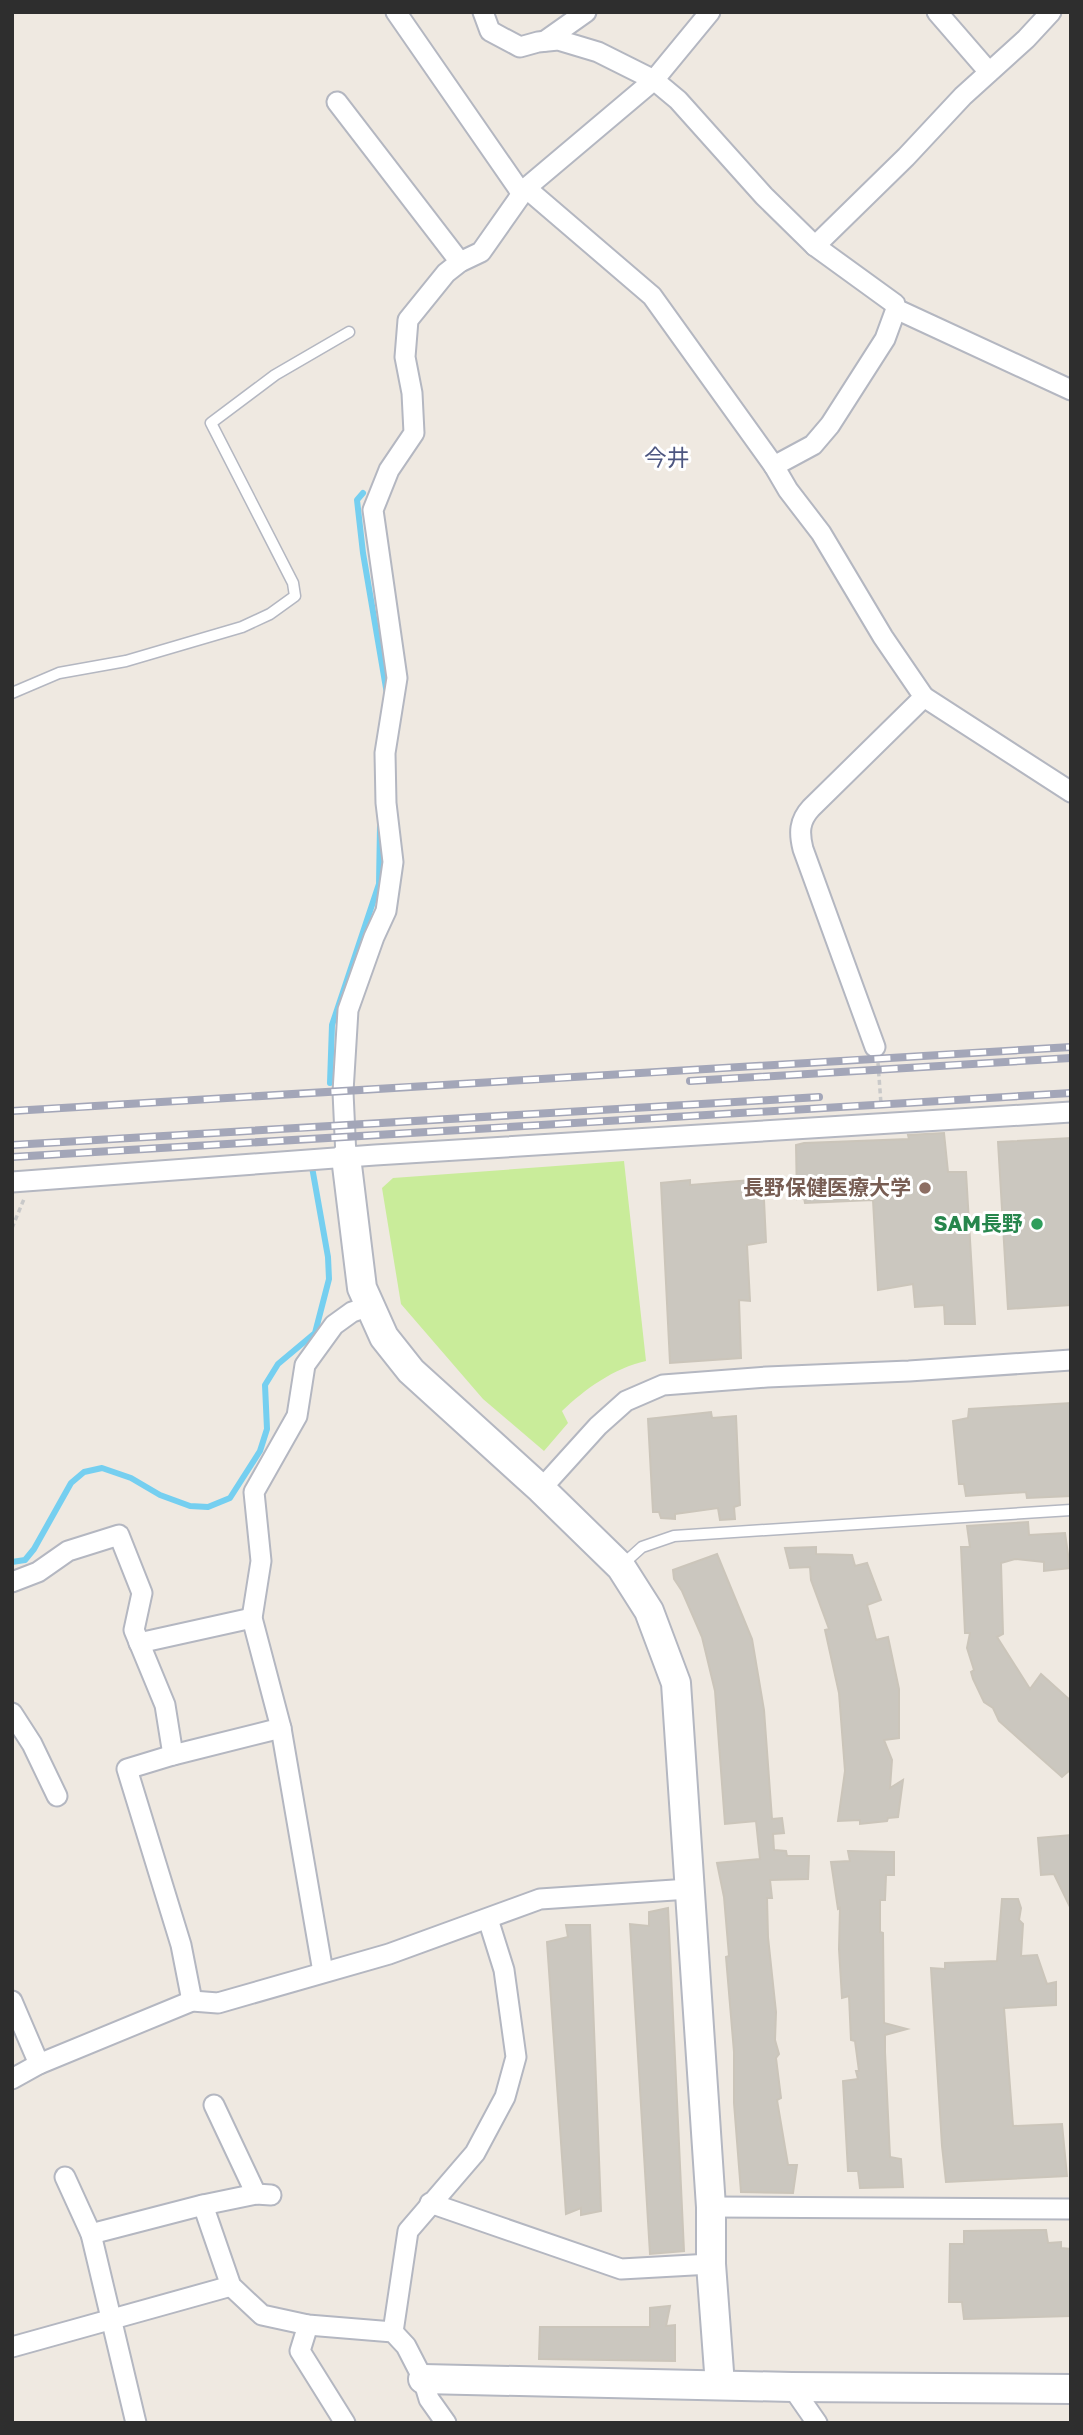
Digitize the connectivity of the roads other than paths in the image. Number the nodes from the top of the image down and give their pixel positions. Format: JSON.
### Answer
{"nodes":[{"id":1,"x":396,"y":12,"type":"edge"},
{"id":2,"x":483,"y":12,"type":"edge"},
{"id":3,"x":586,"y":12,"type":"edge"},
{"id":4,"x":710,"y":12,"type":"edge"},
{"id":5,"x":937,"y":12,"type":"edge"},
{"id":6,"x":1051,"y":12,"type":"edge"},
{"id":7,"x":545,"y":41,"type":"junction"},
{"id":8,"x":989,"y":72,"type":"junction"},
{"id":9,"x":654,"y":80,"type":"junction"},
{"id":10,"x":337,"y":102,"type":"dead end"},
{"id":11,"x":524,"y":191,"type":"junction"},
{"id":12,"x":815,"y":246,"type":"junction"},
{"id":13,"x":460,"y":262,"type":"junction"},
{"id":14,"x":896,"y":309,"type":"junction"},
{"id":15,"x":349,"y":332,"type":"dead end"},
{"id":16,"x":1071,"y":390,"type":"edge"},
{"id":17,"x":774,"y":466,"type":"junction"},
{"id":18,"x":12,"y":694,"type":"edge"},
{"id":19,"x":924,"y":697,"type":"junction"},
{"id":20,"x":1071,"y":792,"type":"edge"},
{"id":21,"x":875,"y":1047,"type":"road end"},
{"id":22,"x":1071,"y":1112,"type":"edge"},
{"id":23,"x":346,"y":1157,"type":"junction"},
{"id":24,"x":22,"y":1181,"type":"edge"},
{"id":25,"x":370,"y":1306,"type":"junction"},
{"id":26,"x":1071,"y":1360,"type":"edge"},
{"id":27,"x":541,"y":1489,"type":"junction"},
{"id":28,"x":1071,"y":1510,"type":"edge"},
{"id":29,"x":621,"y":1567,"type":"junction"},
{"id":30,"x":12,"y":1582,"type":"edge"},
{"id":31,"x":253,"y":1618,"type":"junction"},
{"id":32,"x":139,"y":1643,"type":"junction"},
{"id":33,"x":12,"y":1713,"type":"edge"},
{"id":34,"x":281,"y":1728,"type":"junction"},
{"id":35,"x":173,"y":1755,"type":"junction"},
{"id":36,"x":57,"y":1796,"type":"dead end"},
{"id":37,"x":689,"y":1889,"type":"junction"},
{"id":38,"x":488,"y":1919,"type":"junction"},
{"id":39,"x":323,"y":1972,"type":"junction"},
{"id":40,"x":12,"y":2001,"type":"edge"},
{"id":41,"x":192,"y":2001,"type":"junction"},
{"id":42,"x":39,"y":2064,"type":"junction"},
{"id":43,"x":12,"y":2079,"type":"edge"},
{"id":44,"x":214,"y":2105,"type":"dead end"},
{"id":45,"x":65,"y":2177,"type":"dead end"},
{"id":46,"x":430,"y":2203,"type":"junction"},
{"id":47,"x":203,"y":2205,"type":"junction"},
{"id":48,"x":711,"y":2207,"type":"junction"},
{"id":49,"x":1071,"y":2209,"type":"edge"},
{"id":50,"x":90,"y":2234,"type":"junction"},
{"id":51,"x":711,"y":2264,"type":"junction"},
{"id":52,"x":231,"y":2286,"type":"junction"},
{"id":53,"x":110,"y":2319,"type":"junction"},
{"id":54,"x":308,"y":2325,"type":"junction"},
{"id":55,"x":393,"y":2332,"type":"junction"},
{"id":56,"x":12,"y":2347,"type":"edge"},
{"id":57,"x":423,"y":2379,"type":"junction"},
{"id":58,"x":720,"y":2385,"type":"junction"},
{"id":59,"x":792,"y":2387,"type":"junction"},
{"id":60,"x":1071,"y":2389,"type":"edge"},
{"id":61,"x":344,"y":2411,"type":"edge"},
{"id":62,"x":136,"y":2423,"type":"edge"},
{"id":63,"x":446,"y":2423,"type":"edge"},
{"id":64,"x":817,"y":2423,"type":"edge"}],
"edges":[{"from":1,"to":11,"type":"street"},
{"from":2,"to":7,"type":"street"},
{"from":3,"to":7,"type":"street"},
{"from":4,"to":9,"type":"street"},
{"from":5,"to":8,"type":"street"},
{"from":6,"to":8,"type":"street"},
{"from":7,"to":9,"type":"street"},
{"from":8,"to":12,"type":"street"},
{"from":9,"to":11,"type":"street"},
{"from":9,"to":12,"type":"street"},
{"from":10,"to":13,"type":"street"},
{"from":11,"to":13,"type":"street"},
{"from":11,"to":17,"type":"street"},
{"from":12,"to":14,"type":"street"},
{"from":13,"to":23,"type":"street"},
{"from":14,"to":16,"type":"street"},
{"from":14,"to":17,"type":"street"},
{"from":15,"to":18,"type":"lane"},
{"from":17,"to":19,"type":"street"},
{"from":19,"to":20,"type":"street"},
{"from":19,"to":21,"type":"street"},
{"from":22,"to":23,"type":"street"},
{"from":23,"to":24,"type":"street"},
{"from":23,"to":25,"type":"street"},
{"from":25,"to":27,"type":"street"},
{"from":25,"to":31,"type":"street"},
{"from":26,"to":27,"type":"street"},
{"from":27,"to":29,"type":"street"},
{"from":28,"to":29,"type":"lane"},
{"from":29,"to":37,"type":"street"},
{"from":30,"to":32,"type":"street"},
{"from":31,"to":32,"type":"street"},
{"from":31,"to":34,"type":"street"},
{"from":32,"to":35,"type":"street"},
{"from":33,"to":36,"type":"street"},
{"from":34,"to":35,"type":"street"},
{"from":34,"to":39,"type":"street"},
{"from":35,"to":41,"type":"street"},
{"from":37,"to":38,"type":"street"},
{"from":37,"to":48,"type":"street"},
{"from":38,"to":39,"type":"street"},
{"from":38,"to":46,"type":"street"},
{"from":39,"to":41,"type":"street"},
{"from":40,"to":42,"type":"street"},
{"from":41,"to":42,"type":"street"},
{"from":42,"to":43,"type":"street"},
{"from":44,"to":47,"type":"street"},
{"from":45,"to":50,"type":"street"},
{"from":46,"to":51,"type":"street"},
{"from":46,"to":55,"type":"street"},
{"from":47,"to":50,"type":"street"},
{"from":47,"to":52,"type":"street"},
{"from":48,"to":49,"type":"street"},
{"from":48,"to":51,"type":"street"},
{"from":50,"to":53,"type":"street"},
{"from":51,"to":58,"type":"street"},
{"from":52,"to":53,"type":"street"},
{"from":52,"to":54,"type":"street"},
{"from":53,"to":56,"type":"street"},
{"from":53,"to":62,"type":"street"},
{"from":54,"to":55,"type":"street"},
{"from":54,"to":61,"type":"street"},
{"from":55,"to":57,"type":"street"},
{"from":57,"to":58,"type":"street"},
{"from":57,"to":63,"type":"street"},
{"from":58,"to":59,"type":"street"},
{"from":59,"to":60,"type":"street"},
{"from":59,"to":64,"type":"street"}]}
